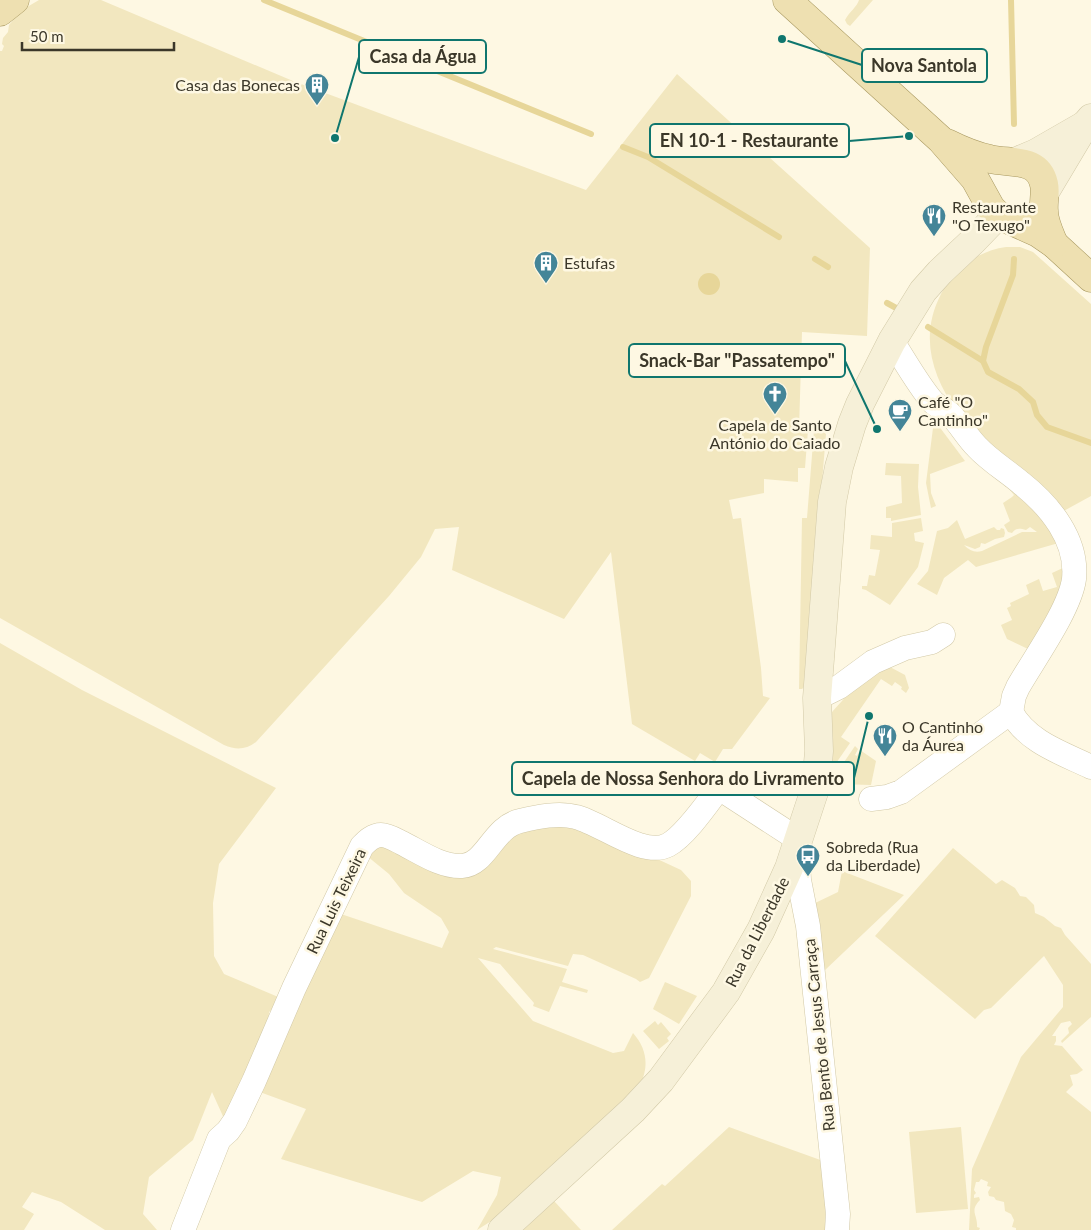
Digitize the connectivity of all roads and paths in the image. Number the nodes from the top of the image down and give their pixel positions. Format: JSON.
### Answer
{"nodes":[{"id":1,"x":15,"y":0,"type":"edge"},
{"id":2,"x":787,"y":0,"type":"edge"},
{"id":3,"x":0,"y":12,"type":"edge"},
{"id":4,"x":1088,"y":122,"type":"edge"},
{"id":5,"x":941,"y":140,"type":"junction"},
{"id":6,"x":1012,"y":162,"type":"junction"},
{"id":7,"x":1044,"y":196,"type":"junction"},
{"id":8,"x":997,"y":211,"type":"junction"},
{"id":9,"x":1054,"y":244,"type":"junction"},
{"id":10,"x":1091,"y":278,"type":"edge"},
{"id":11,"x":892,"y":341,"type":"junction"},
{"id":12,"x":943,"y":635,"type":"dead end"},
{"id":13,"x":817,"y":698,"type":"junction"},
{"id":14,"x":1011,"y":712,"type":"junction"},
{"id":15,"x":1091,"y":766,"type":"edge"},
{"id":16,"x":871,"y":799,"type":"dead end"},
{"id":17,"x":799,"y":840,"type":"junction"},
{"id":18,"x":183,"y":1230,"type":"edge"},
{"id":19,"x":502,"y":1230,"type":"edge"},
{"id":20,"x":837,"y":1230,"type":"edge"}],
"edges":[{"from":1,"to":3,"type":"main road"},
{"from":2,"to":5,"type":"main road"},
{"from":4,"to":6,"type":"street"},
{"from":4,"to":7,"type":"street"},
{"from":5,"to":6,"type":"main road"},
{"from":5,"to":8,"type":"main road"},
{"from":6,"to":7,"type":"main road"},
{"from":6,"to":8,"type":"main road"},
{"from":7,"to":8,"type":"main road"},
{"from":7,"to":9,"type":"main road"},
{"from":8,"to":9,"type":"main road"},
{"from":8,"to":11,"type":"street","name":"Rua da Liberdade"},
{"from":9,"to":10,"type":"main road"},
{"from":11,"to":13,"type":"street","name":"Rua da Liberdade"},
{"from":11,"to":14,"type":"street"},
{"from":12,"to":13,"type":"street"},
{"from":13,"to":17,"type":"street","name":"Rua da Liberdade"},
{"from":14,"to":15,"type":"street"},
{"from":14,"to":16,"type":"street"},
{"from":17,"to":18,"type":"street","name":"Rua Luis Teixeira"},
{"from":17,"to":19,"type":"street","name":"Rua da Liberdade"},
{"from":17,"to":20,"type":"street","name":"Rua Bento de Jesus Carraça"}]}
